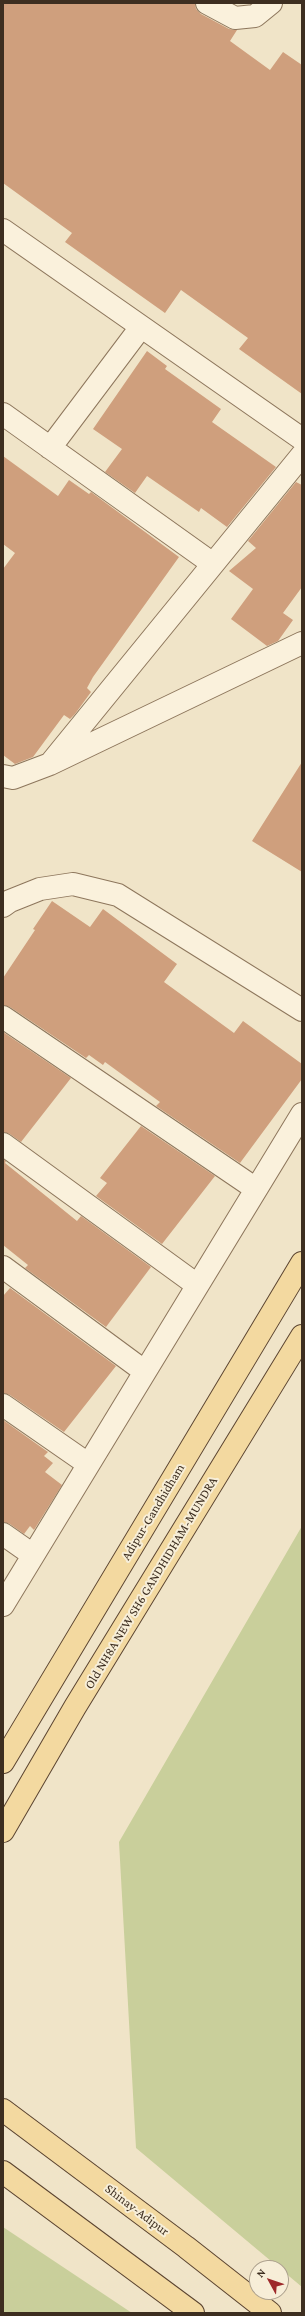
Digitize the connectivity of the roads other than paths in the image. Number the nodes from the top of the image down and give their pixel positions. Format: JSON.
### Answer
{"nodes":[{"id":1,"x":207,"y":3,"type":"edge"},
{"id":2,"x":271,"y":3,"type":"edge"},
{"id":3,"x":3,"y":230,"type":"edge"},
{"id":4,"x":141,"y":327,"type":"junction"},
{"id":5,"x":3,"y":414,"type":"edge"},
{"id":6,"x":302,"y":439,"type":"edge"},
{"id":7,"x":50,"y":448,"type":"junction"},
{"id":8,"x":302,"y":455,"type":"edge"},
{"id":9,"x":214,"y":564,"type":"junction"},
{"id":10,"x":302,"y":643,"type":"edge"},
{"id":11,"x":50,"y":764,"type":"junction"},
{"id":12,"x":3,"y":776,"type":"edge"},
{"id":13,"x":3,"y":906,"type":"edge"},
{"id":14,"x":302,"y":1010,"type":"edge"},
{"id":15,"x":3,"y":1017,"type":"edge"},
{"id":16,"x":302,"y":1114,"type":"edge"},
{"id":17,"x":3,"y":1144,"type":"edge"},
{"id":18,"x":256,"y":1189,"type":"junction"},
{"id":19,"x":302,"y":1263,"type":"edge"},
{"id":20,"x":3,"y":1267,"type":"edge"},
{"id":21,"x":197,"y":1285,"type":"junction"},
{"id":22,"x":302,"y":1336,"type":"edge"},
{"id":23,"x":144,"y":1371,"type":"junction"},
{"id":24,"x":3,"y":1405,"type":"edge"},
{"id":25,"x":88,"y":1464,"type":"junction"},
{"id":26,"x":3,"y":1534,"type":"edge"},
{"id":27,"x":33,"y":1555,"type":"junction"},
{"id":28,"x":3,"y":1605,"type":"edge"},
{"id":29,"x":3,"y":1762,"type":"edge"},
{"id":30,"x":3,"y":1831,"type":"edge"},
{"id":31,"x":3,"y":2110,"type":"edge"},
{"id":32,"x":3,"y":2172,"type":"edge"},
{"id":33,"x":193,"y":2313,"type":"edge"},
{"id":34,"x":270,"y":2313,"type":"edge"}],
"edges":[{"from":1,"to":2,"type":"street"},
{"from":3,"to":4,"type":"street"},
{"from":4,"to":6,"type":"street"},
{"from":4,"to":7,"type":"street"},
{"from":5,"to":7,"type":"street"},
{"from":7,"to":9,"type":"street"},
{"from":8,"to":9,"type":"street"},
{"from":9,"to":11,"type":"street"},
{"from":10,"to":11,"type":"street"},
{"from":11,"to":12,"type":"street"},
{"from":13,"to":14,"type":"street"},
{"from":15,"to":18,"type":"street"},
{"from":16,"to":18,"type":"street"},
{"from":17,"to":21,"type":"street"},
{"from":18,"to":21,"type":"street"},
{"from":19,"to":29,"type":"main road","name":"Adipur-Gandhidham"},
{"from":20,"to":23,"type":"street"},
{"from":21,"to":23,"type":"street"},
{"from":22,"to":30,"type":"main road","name":"Old NH8A NEW SH6 GANDHIDHAM-MUNDRA"},
{"from":23,"to":25,"type":"street"},
{"from":24,"to":25,"type":"street"},
{"from":25,"to":27,"type":"street"},
{"from":26,"to":27,"type":"street"},
{"from":27,"to":28,"type":"street"},
{"from":31,"to":34,"type":"main road","name":"Shinay-Adipur"},
{"from":32,"to":33,"type":"main road"}]}
